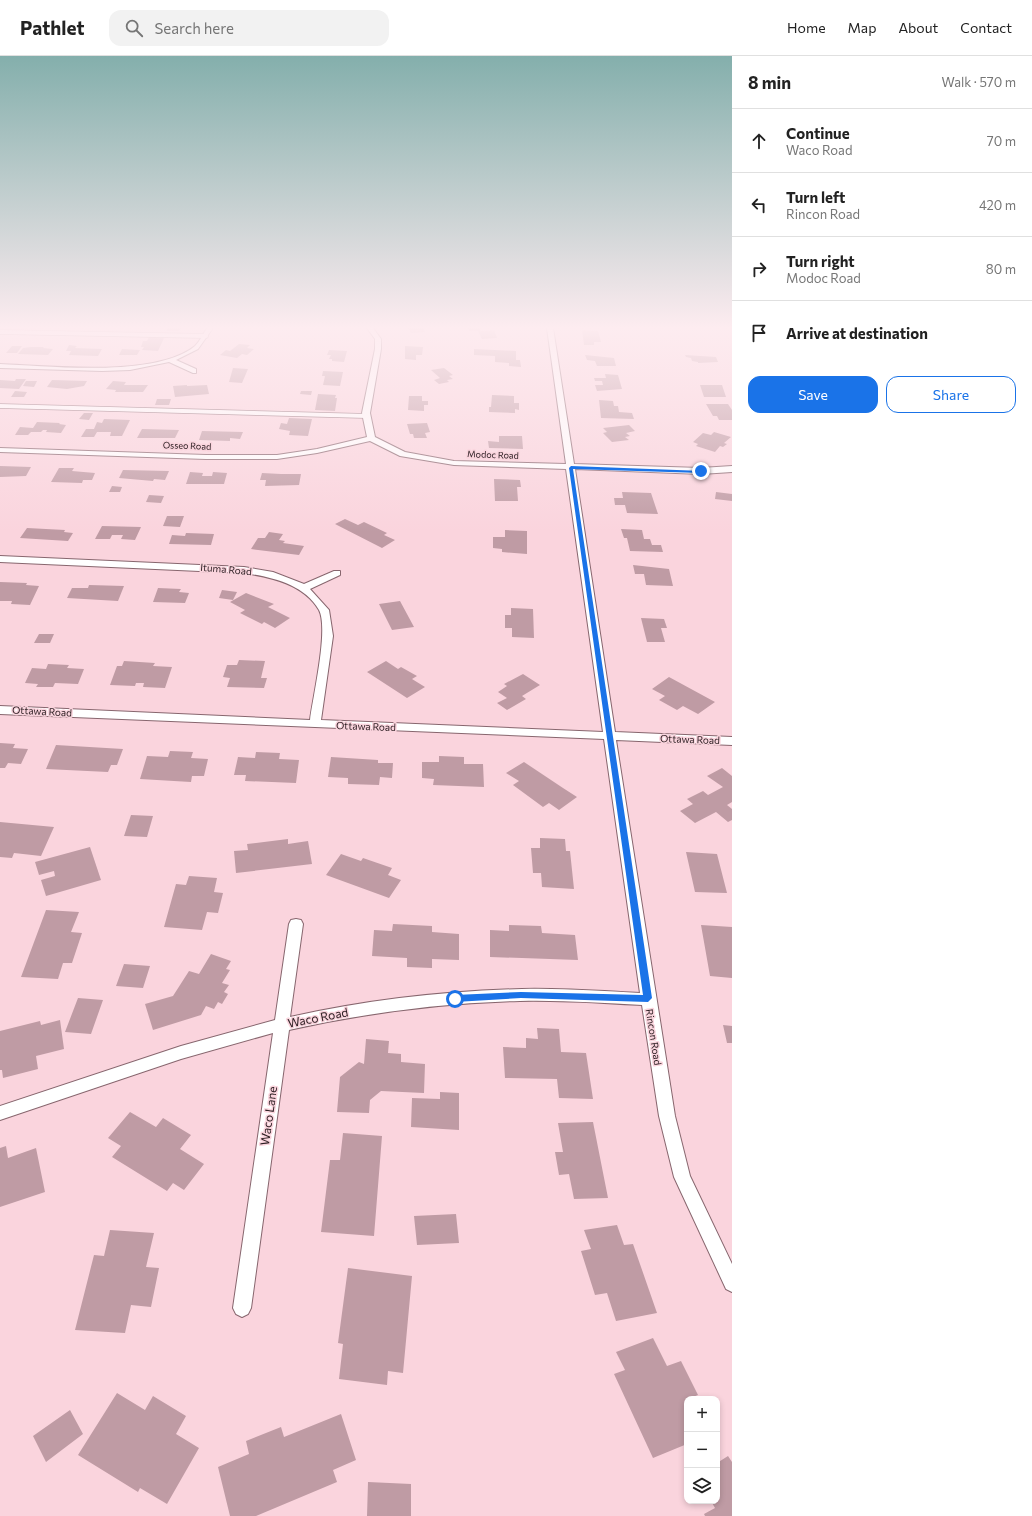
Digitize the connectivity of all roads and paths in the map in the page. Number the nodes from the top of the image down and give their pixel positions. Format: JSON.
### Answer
{"nodes":[{"id":1,"x":370,"y":396,"type":"edge"},
{"id":2,"x":560,"y":396,"type":"edge"},
{"id":3,"x":0,"y":406,"type":"edge"},
{"id":4,"x":367,"y":416,"type":"junction"},
{"id":5,"x":372,"y":438,"type":"junction"},
{"id":6,"x":0,"y":450,"type":"edge"},
{"id":7,"x":571,"y":468,"type":"junction"},
{"id":8,"x":732,"y":469,"type":"edge"},
{"id":9,"x":0,"y":559,"type":"edge"},
{"id":10,"x":337,"y":573,"type":"dead end"},
{"id":11,"x":304,"y":588,"type":"junction"},
{"id":12,"x":0,"y":710,"type":"edge"},
{"id":13,"x":315,"y":723,"type":"junction"},
{"id":14,"x":609,"y":736,"type":"junction"},
{"id":15,"x":732,"y":740,"type":"edge"},
{"id":16,"x":296,"y":924,"type":"dead end"},
{"id":17,"x":648,"y":998,"type":"junction"},
{"id":18,"x":282,"y":1025,"type":"junction"},
{"id":19,"x":0,"y":1113,"type":"edge"},
{"id":20,"x":732,"y":1283,"type":"edge"},
{"id":21,"x":242,"y":1308,"type":"dead end"}],
"edges":[{"from":1,"to":4,"type":"street"},
{"from":2,"to":7,"type":"street","name":"Rincon Road"},
{"from":3,"to":4,"type":"lane"},
{"from":4,"to":5,"type":"street"},
{"from":5,"to":6,"type":"street","name":"Osseo Road"},
{"from":5,"to":7,"type":"street","name":"Modoc Road"},
{"from":7,"to":8,"type":"street","name":"Modoc Road"},
{"from":7,"to":14,"type":"street","name":"Rincon Road"},
{"from":9,"to":11,"type":"street","name":"Ituma Road"},
{"from":10,"to":11,"type":"street"},
{"from":11,"to":13,"type":"street","name":"Ituma Road"},
{"from":12,"to":13,"type":"street","name":"Ottawa Road"},
{"from":13,"to":14,"type":"street","name":"Ottawa Road"},
{"from":14,"to":15,"type":"street","name":"Ottawa Road"},
{"from":14,"to":17,"type":"street","name":"Rincon Road"},
{"from":16,"to":18,"type":"street","name":"Waco Lane"},
{"from":17,"to":18,"type":"street","name":"Waco Road"},
{"from":17,"to":20,"type":"street","name":"Rincon Road"},
{"from":18,"to":19,"type":"street","name":"Waco Road"},
{"from":18,"to":21,"type":"street","name":"Waco Lane"}]}
